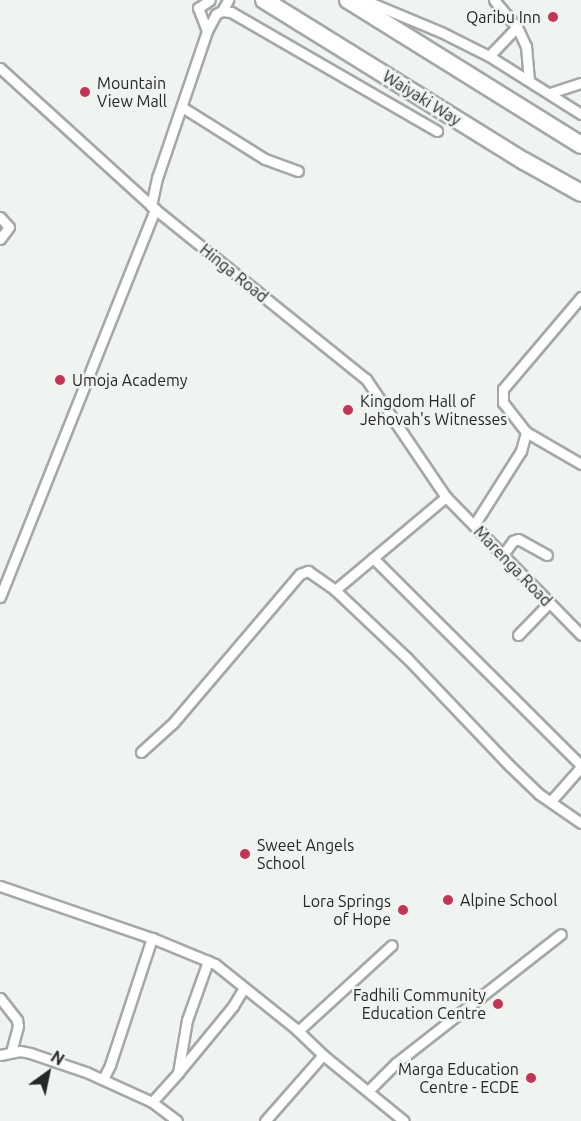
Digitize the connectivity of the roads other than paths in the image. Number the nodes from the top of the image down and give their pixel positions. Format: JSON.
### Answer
{"nodes":[{"id":1,"x":210,"y":0,"type":"edge"},
{"id":2,"x":228,"y":0,"type":"edge"},
{"id":3,"x":264,"y":0,"type":"edge"},
{"id":4,"x":348,"y":0,"type":"edge"},
{"id":5,"x":364,"y":0,"type":"edge"},
{"id":6,"x":494,"y":0,"type":"edge"},
{"id":7,"x":222,"y":11,"type":"junction"},
{"id":8,"x":517,"y":27,"type":"junction"},
{"id":9,"x":207,"y":31,"type":"junction"},
{"id":10,"x":489,"y":56,"type":"junction"},
{"id":11,"x":0,"y":68,"type":"edge"},
{"id":12,"x":529,"y":80,"type":"junction"},
{"id":13,"x":581,"y":83,"type":"edge"},
{"id":14,"x":550,"y":93,"type":"junction"},
{"id":15,"x":182,"y":107,"type":"junction"},
{"id":16,"x":581,"y":114,"type":"edge"},
{"id":17,"x":437,"y":130,"type":"dead end"},
{"id":18,"x":581,"y":145,"type":"edge"},
{"id":19,"x":298,"y":171,"type":"dead end"},
{"id":20,"x":581,"y":193,"type":"edge"},
{"id":21,"x":153,"y":208,"type":"junction"},
{"id":22,"x":0,"y":217,"type":"edge"},
{"id":23,"x":0,"y":239,"type":"edge"},
{"id":24,"x":581,"y":297,"type":"edge"},
{"id":25,"x":526,"y":432,"type":"junction"},
{"id":26,"x":581,"y":464,"type":"edge"},
{"id":27,"x":446,"y":497,"type":"junction"},
{"id":28,"x":474,"y":525,"type":"junction"},
{"id":29,"x":547,"y":555,"type":"dead end"},
{"id":30,"x":502,"y":556,"type":"junction"},
{"id":31,"x":373,"y":558,"type":"junction"},
{"id":32,"x":335,"y":590,"type":"junction"},
{"id":33,"x":0,"y":597,"type":"edge"},
{"id":34,"x":549,"y":603,"type":"junction"},
{"id":35,"x":518,"y":635,"type":"dead end"},
{"id":36,"x":581,"y":635,"type":"edge"},
{"id":37,"x":141,"y":752,"type":"dead end"},
{"id":38,"x":581,"y":766,"type":"edge"},
{"id":39,"x":551,"y":801,"type":"junction"},
{"id":40,"x":581,"y":823,"type":"edge"},
{"id":41,"x":0,"y":886,"type":"edge"},
{"id":42,"x":561,"y":934,"type":"dead end"},
{"id":43,"x":152,"y":938,"type":"junction"},
{"id":44,"x":392,"y":945,"type":"dead end"},
{"id":45,"x":208,"y":961,"type":"junction"},
{"id":46,"x":244,"y":988,"type":"junction"},
{"id":47,"x":0,"y":999,"type":"edge"},
{"id":48,"x":298,"y":1031,"type":"junction"},
{"id":49,"x":11,"y":1052,"type":"junction"},
{"id":50,"x":0,"y":1055,"type":"edge"},
{"id":51,"x":323,"y":1055,"type":"junction"},
{"id":52,"x":178,"y":1073,"type":"junction"},
{"id":53,"x":103,"y":1079,"type":"junction"},
{"id":54,"x":368,"y":1090,"type":"junction"},
{"id":55,"x":152,"y":1102,"type":"junction"},
{"id":56,"x":177,"y":1121,"type":"edge"},
{"id":57,"x":265,"y":1121,"type":"edge"},
{"id":58,"x":404,"y":1121,"type":"edge"}],
"edges":[{"from":1,"to":9,"type":"street"},
{"from":2,"to":7,"type":"street"},
{"from":3,"to":20,"type":"highway","name":"Waiyaki Way"},
{"from":4,"to":18,"type":"highway"},
{"from":5,"to":10,"type":"street"},
{"from":6,"to":8,"type":"street"},
{"from":7,"to":9,"type":"street"},
{"from":7,"to":17,"type":"street"},
{"from":8,"to":10,"type":"street"},
{"from":8,"to":12,"type":"street"},
{"from":9,"to":15,"type":"street"},
{"from":10,"to":12,"type":"street"},
{"from":11,"to":21,"type":"street","name":"Hinga Road"},
{"from":12,"to":14,"type":"street"},
{"from":13,"to":14,"type":"street"},
{"from":14,"to":16,"type":"street"},
{"from":15,"to":19,"type":"street"},
{"from":15,"to":21,"type":"street"},
{"from":21,"to":27,"type":"street","name":"Hinga Road"},
{"from":21,"to":33,"type":"street"},
{"from":22,"to":23,"type":"street"},
{"from":24,"to":25,"type":"street"},
{"from":25,"to":26,"type":"street"},
{"from":25,"to":28,"type":"street"},
{"from":27,"to":28,"type":"street","name":"Marenga Road"},
{"from":27,"to":31,"type":"street"},
{"from":28,"to":30,"type":"street","name":"Marenga Road"},
{"from":29,"to":30,"type":"street"},
{"from":30,"to":34,"type":"street","name":"Marenga Road"},
{"from":31,"to":32,"type":"street"},
{"from":31,"to":38,"type":"street"},
{"from":32,"to":37,"type":"street"},
{"from":32,"to":39,"type":"street"},
{"from":34,"to":35,"type":"street"},
{"from":34,"to":36,"type":"street","name":"Marenga Road"},
{"from":38,"to":39,"type":"street"},
{"from":39,"to":40,"type":"street"},
{"from":41,"to":43,"type":"street"},
{"from":42,"to":54,"type":"street"},
{"from":43,"to":45,"type":"street"},
{"from":43,"to":53,"type":"street"},
{"from":44,"to":48,"type":"street"},
{"from":45,"to":46,"type":"street"},
{"from":45,"to":52,"type":"street"},
{"from":46,"to":48,"type":"street"},
{"from":46,"to":52,"type":"street"},
{"from":47,"to":49,"type":"street"},
{"from":48,"to":51,"type":"street"},
{"from":49,"to":50,"type":"street"},
{"from":49,"to":53,"type":"street"},
{"from":51,"to":54,"type":"street"},
{"from":51,"to":57,"type":"street"},
{"from":52,"to":55,"type":"street"},
{"from":53,"to":55,"type":"street"},
{"from":54,"to":58,"type":"street"},
{"from":55,"to":56,"type":"street"}]}
